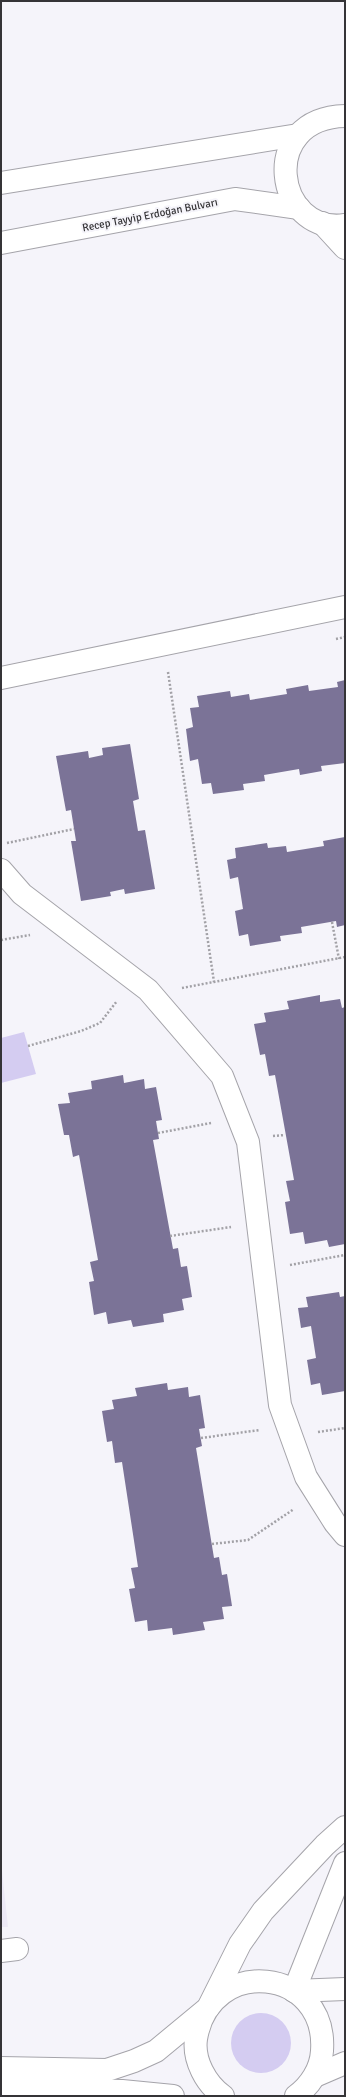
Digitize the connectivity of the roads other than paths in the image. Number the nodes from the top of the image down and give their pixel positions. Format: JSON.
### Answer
{"nodes":[{"id":1,"x":339,"y":113,"type":"edge"},
{"id":2,"x":298,"y":135,"type":"junction"},
{"id":3,"x":1,"y":183,"type":"edge"},
{"id":4,"x":299,"y":208,"type":"junction"},
{"id":5,"x":322,"y":223,"type":"junction"},
{"id":6,"x":345,"y":225,"type":"edge"},
{"id":7,"x":1,"y":243,"type":"edge"},
{"id":8,"x":345,"y":248,"type":"edge"},
{"id":9,"x":345,"y":607,"type":"edge"},
{"id":10,"x":1,"y":678,"type":"edge"},
{"id":11,"x":1,"y":870,"type":"edge"},
{"id":12,"x":345,"y":1535,"type":"edge"},
{"id":13,"x":345,"y":1827,"type":"edge"},
{"id":14,"x":345,"y":1863,"type":"edge"},
{"id":15,"x":345,"y":1989,"type":"edge"},
{"id":16,"x":294,"y":1990,"type":"junction"},
{"id":17,"x":208,"y":2008,"type":"junction"},
{"id":18,"x":345,"y":2063,"type":"edge"},
{"id":19,"x":1,"y":2068,"type":"edge"},
{"id":20,"x":311,"y":2086,"type":"edge"},
{"id":21,"x":1,"y":2088,"type":"edge"},
{"id":22,"x":173,"y":2096,"type":"edge"},
{"id":23,"x":223,"y":2096,"type":"edge"},
{"id":24,"x":296,"y":2096,"type":"edge"}],
"edges":[{"from":1,"to":2,"type":"street"},
{"from":2,"to":3,"type":"street"},
{"from":2,"to":4,"type":"street"},
{"from":4,"to":5,"type":"street"},
{"from":4,"to":7,"type":"street","name":"Recep Tayyip Erdoğan Bulvarı"},
{"from":5,"to":6,"type":"street"},
{"from":5,"to":8,"type":"street"},
{"from":9,"to":10,"type":"street"},
{"from":11,"to":12,"type":"street"},
{"from":13,"to":17,"type":"street"},
{"from":14,"to":16,"type":"street"},
{"from":15,"to":16,"type":"street"},
{"from":16,"to":17,"type":"street"},
{"from":16,"to":20,"type":"street"},
{"from":17,"to":19,"type":"street"},
{"from":17,"to":23,"type":"street"},
{"from":18,"to":20,"type":"street"},
{"from":20,"to":24,"type":"street"},
{"from":21,"to":22,"type":"street"}]}
